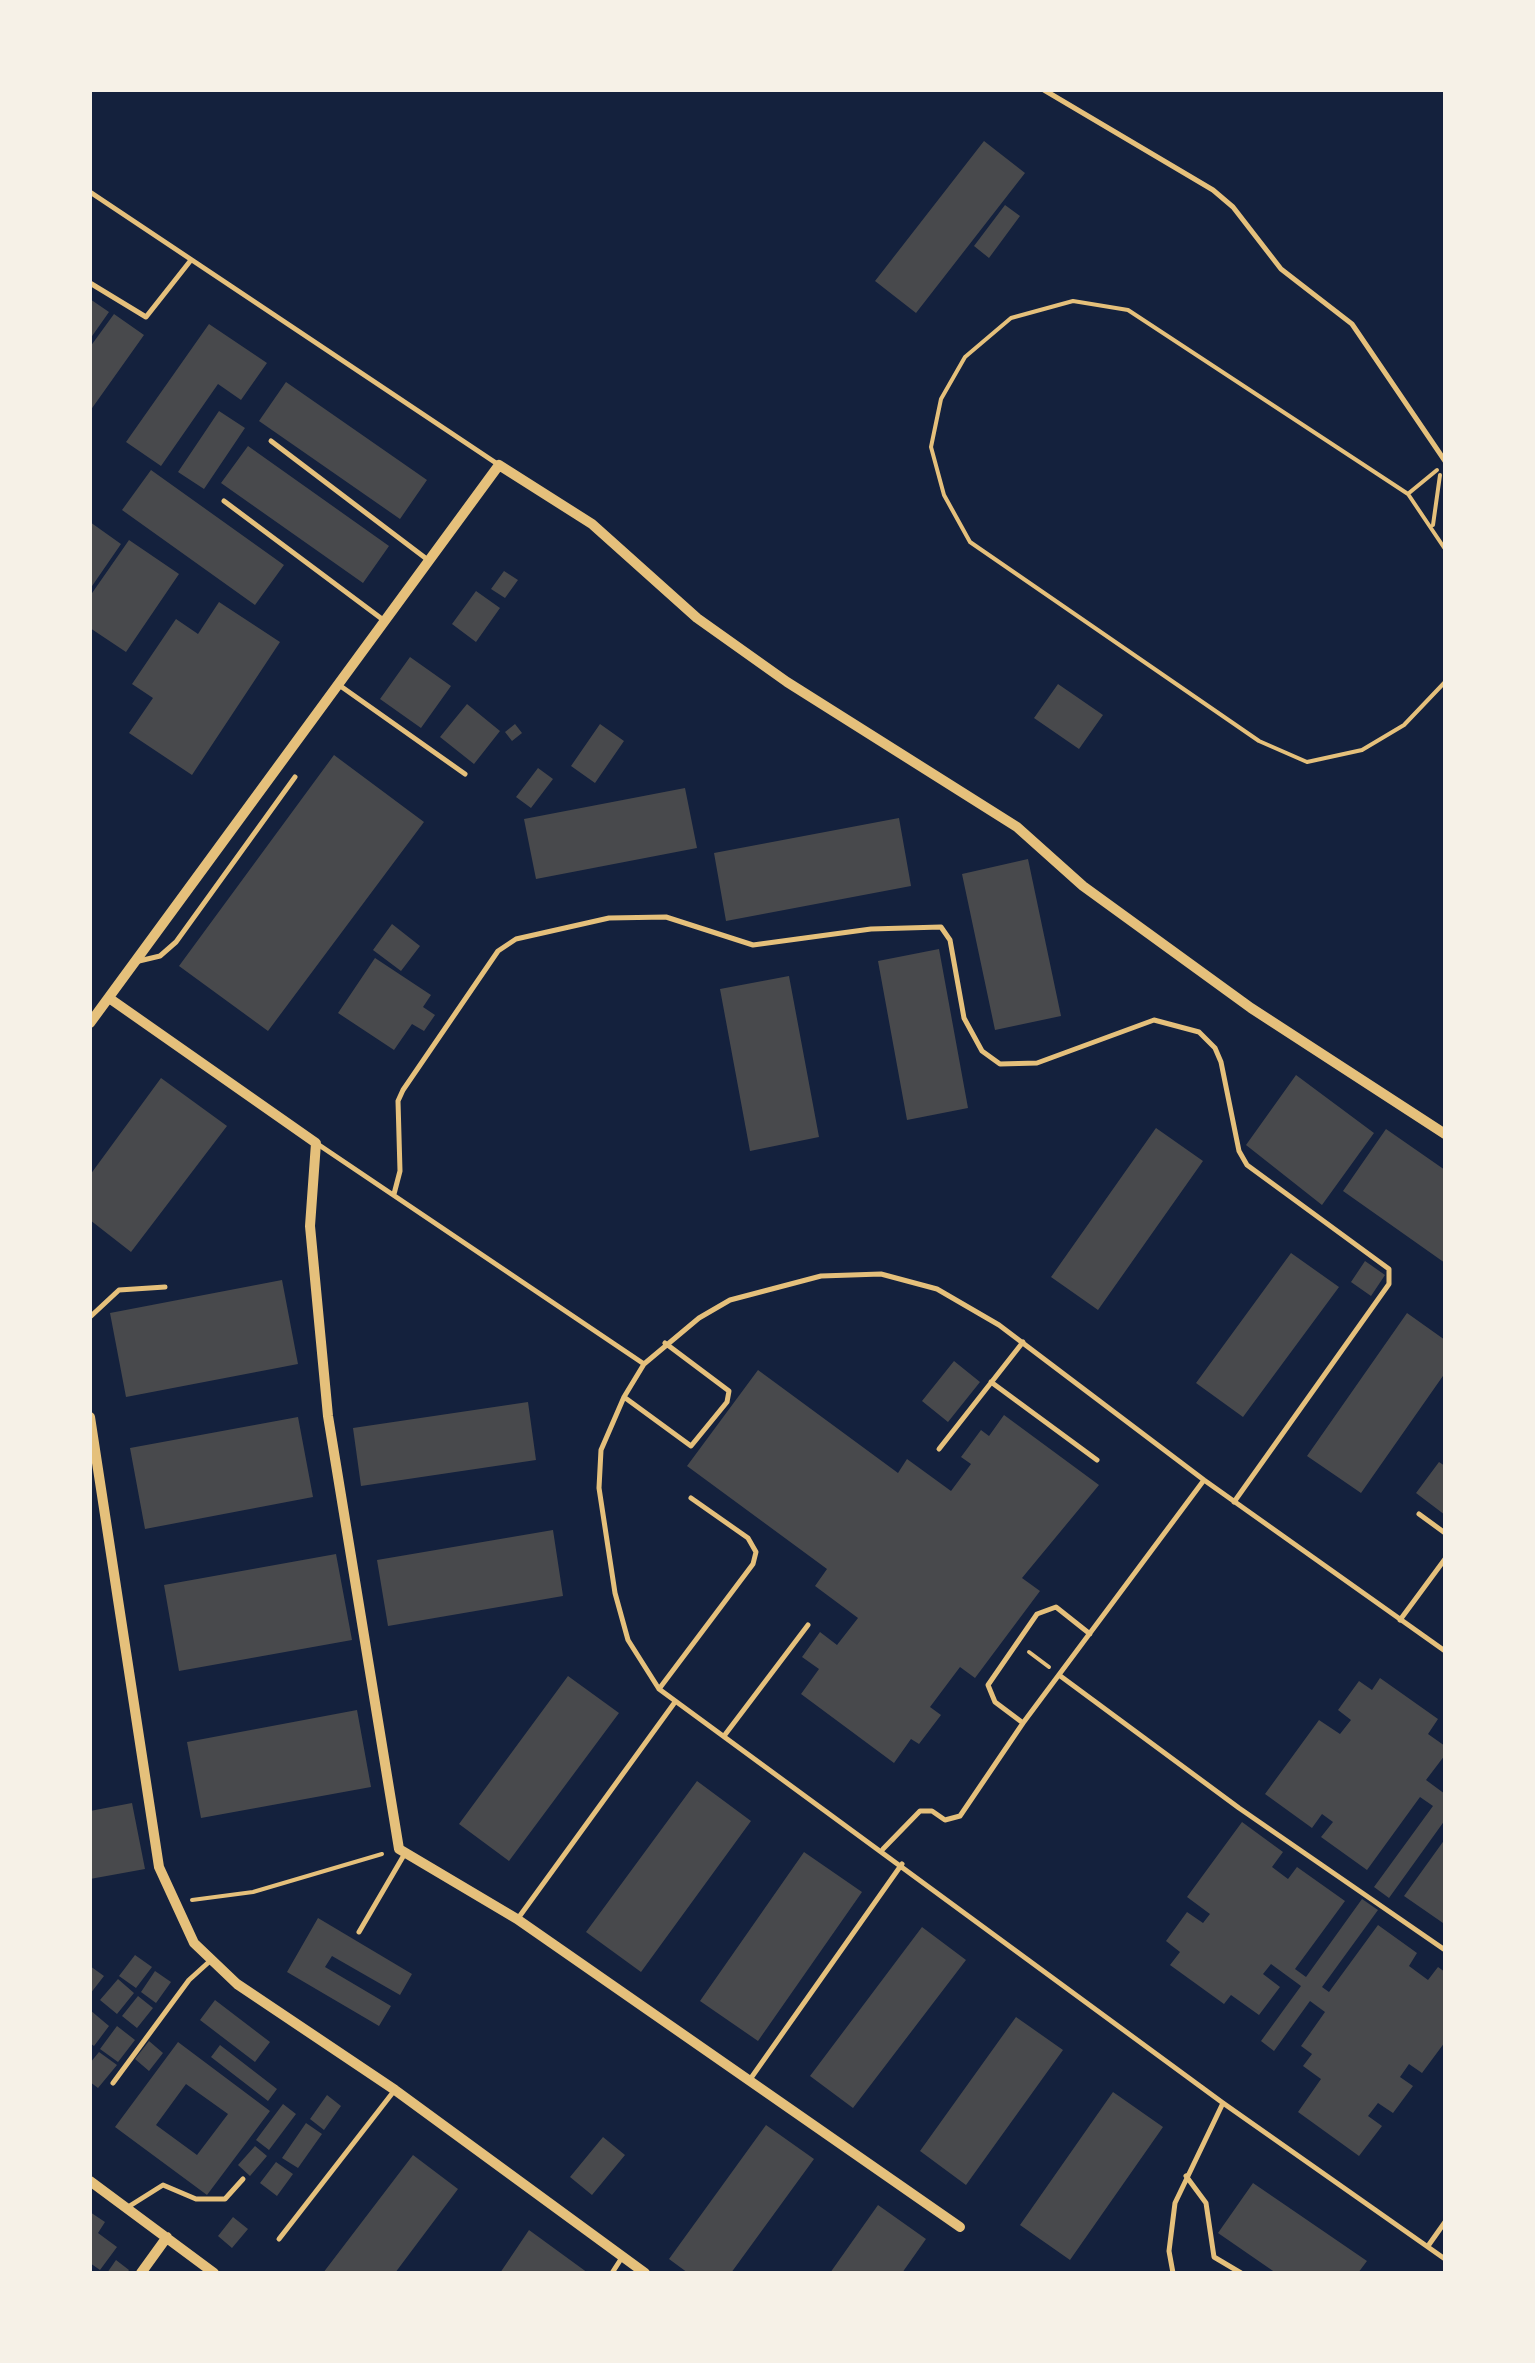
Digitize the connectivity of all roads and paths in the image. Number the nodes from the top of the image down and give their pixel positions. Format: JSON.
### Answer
{"nodes":[{"id":1,"x":1044,"y":90,"type":"edge"},
{"id":2,"x":90,"y":192,"type":"edge"},
{"id":3,"x":191,"y":260,"type":"junction"},
{"id":4,"x":90,"y":283,"type":"edge"},
{"id":5,"x":271,"y":441,"type":"dead end"},
{"id":6,"x":499,"y":465,"type":"junction"},
{"id":7,"x":1444,"y":465,"type":"edge"},
{"id":8,"x":1408,"y":494,"type":"junction"},
{"id":9,"x":224,"y":501,"type":"dead end"},
{"id":10,"x":1433,"y":525,"type":"junction"},
{"id":11,"x":1445,"y":549,"type":"edge"},
{"id":12,"x":428,"y":560,"type":"junction"},
{"id":13,"x":382,"y":618,"type":"junction"},
{"id":14,"x":1445,"y":682,"type":"edge"},
{"id":15,"x":337,"y":683,"type":"junction"},
{"id":16,"x":465,"y":774,"type":"dead end"},
{"id":17,"x":294,"y":777,"type":"dead end"},
{"id":18,"x":138,"y":961,"type":"junction"},
{"id":19,"x":109,"y":998,"type":"junction"},
{"id":20,"x":90,"y":1024,"type":"edge"},
{"id":21,"x":1445,"y":1134,"type":"edge"},
{"id":22,"x":316,"y":1143,"type":"junction"},
{"id":23,"x":394,"y":1194,"type":"junction"},
{"id":24,"x":165,"y":1287,"type":"dead end"},
{"id":25,"x":90,"y":1318,"type":"edge"},
{"id":26,"x":1023,"y":1342,"type":"junction"},
{"id":27,"x":664,"y":1343,"type":"junction"},
{"id":28,"x":644,"y":1364,"type":"junction"},
{"id":29,"x":990,"y":1382,"type":"junction"},
{"id":30,"x":624,"y":1396,"type":"junction"},
{"id":31,"x":90,"y":1417,"type":"edge"},
{"id":32,"x":939,"y":1449,"type":"dead end"},
{"id":33,"x":1096,"y":1460,"type":"dead end"},
{"id":34,"x":1204,"y":1480,"type":"junction"},
{"id":35,"x":691,"y":1498,"type":"dead end"},
{"id":36,"x":1234,"y":1502,"type":"junction"},
{"id":37,"x":1418,"y":1514,"type":"dead end"},
{"id":38,"x":1445,"y":1533,"type":"edge"},
{"id":39,"x":1445,"y":1559,"type":"edge"},
{"id":40,"x":1400,"y":1620,"type":"junction"},
{"id":41,"x":808,"y":1625,"type":"dead end"},
{"id":42,"x":1090,"y":1634,"type":"junction"},
{"id":43,"x":1017,"y":1643,"type":"junction"},
{"id":44,"x":1445,"y":1651,"type":"edge"},
{"id":45,"x":1059,"y":1675,"type":"junction"},
{"id":46,"x":658,"y":1689,"type":"junction"},
{"id":47,"x":675,"y":1702,"type":"junction"},
{"id":48,"x":1023,"y":1723,"type":"junction"},
{"id":49,"x":724,"y":1736,"type":"junction"},
{"id":50,"x":883,"y":1849,"type":"junction"},
{"id":51,"x":402,"y":1851,"type":"junction"},
{"id":52,"x":902,"y":1864,"type":"junction"},
{"id":53,"x":172,"y":1901,"type":"junction"},
{"id":54,"x":517,"y":1919,"type":"junction"},
{"id":55,"x":358,"y":1932,"type":"dead end"},
{"id":56,"x":1445,"y":1950,"type":"edge"},
{"id":57,"x":210,"y":1962,"type":"junction"},
{"id":58,"x":752,"y":2078,"type":"junction"},
{"id":59,"x":113,"y":2084,"type":"dead end"},
{"id":60,"x":395,"y":2090,"type":"junction"},
{"id":61,"x":1223,"y":2103,"type":"junction"},
{"id":62,"x":1186,"y":2176,"type":"junction"},
{"id":63,"x":243,"y":2179,"type":"dead end"},
{"id":64,"x":90,"y":2180,"type":"edge"},
{"id":65,"x":128,"y":2208,"type":"junction"},
{"id":66,"x":1445,"y":2222,"type":"edge"},
{"id":67,"x":960,"y":2227,"type":"dead end"},
{"id":68,"x":167,"y":2237,"type":"junction"},
{"id":69,"x":280,"y":2240,"type":"dead end"},
{"id":70,"x":1428,"y":2246,"type":"junction"},
{"id":71,"x":623,"y":2257,"type":"junction"},
{"id":72,"x":1445,"y":2259,"type":"edge"},
{"id":73,"x":141,"y":2273,"type":"edge"},
{"id":74,"x":214,"y":2273,"type":"edge"},
{"id":75,"x":612,"y":2273,"type":"edge"},
{"id":76,"x":646,"y":2273,"type":"edge"},
{"id":77,"x":1172,"y":2273,"type":"edge"},
{"id":78,"x":1241,"y":2273,"type":"edge"}],
"edges":[{"from":1,"to":7,"type":"lane"},
{"from":2,"to":3,"type":"lane"},
{"from":3,"to":4,"type":"lane"},
{"from":3,"to":6,"type":"lane"},
{"from":5,"to":12,"type":"lane"},
{"from":6,"to":12,"type":"street"},
{"from":6,"to":21,"type":"street"},
{"from":7,"to":8,"type":"path"},
{"from":7,"to":10,"type":"path"},
{"from":8,"to":10,"type":"path"},
{"from":8,"to":14,"type":"path"},
{"from":9,"to":13,"type":"lane"},
{"from":10,"to":11,"type":"path"},
{"from":12,"to":13,"type":"street"},
{"from":13,"to":15,"type":"street"},
{"from":15,"to":16,"type":"lane"},
{"from":15,"to":18,"type":"street"},
{"from":17,"to":18,"type":"lane"},
{"from":18,"to":19,"type":"street"},
{"from":19,"to":20,"type":"street"},
{"from":19,"to":22,"type":"street"},
{"from":22,"to":23,"type":"lane"},
{"from":22,"to":51,"type":"street"},
{"from":23,"to":28,"type":"lane"},
{"from":23,"to":36,"type":"lane"},
{"from":24,"to":25,"type":"lane"},
{"from":26,"to":27,"type":"lane"},
{"from":26,"to":29,"type":"lane"},
{"from":26,"to":34,"type":"lane"},
{"from":27,"to":28,"type":"lane"},
{"from":27,"to":30,"type":"lane"},
{"from":28,"to":30,"type":"lane"},
{"from":29,"to":32,"type":"lane"},
{"from":29,"to":33,"type":"lane"},
{"from":30,"to":46,"type":"lane"},
{"from":31,"to":53,"type":"street"},
{"from":34,"to":36,"type":"lane"},
{"from":34,"to":42,"type":"lane"},
{"from":35,"to":46,"type":"lane"},
{"from":36,"to":40,"type":"lane"},
{"from":37,"to":38,"type":"lane"},
{"from":39,"to":40,"type":"lane"},
{"from":40,"to":44,"type":"lane"},
{"from":41,"to":49,"type":"lane"},
{"from":42,"to":43,"type":"lane"},
{"from":42,"to":45,"type":"lane"},
{"from":43,"to":45,"type":"path"},
{"from":43,"to":48,"type":"lane"},
{"from":45,"to":48,"type":"lane"},
{"from":45,"to":56,"type":"lane"},
{"from":46,"to":47,"type":"lane"},
{"from":47,"to":49,"type":"lane"},
{"from":47,"to":54,"type":"lane"},
{"from":48,"to":50,"type":"lane"},
{"from":49,"to":50,"type":"lane"},
{"from":50,"to":52,"type":"lane"},
{"from":51,"to":53,"type":"path"},
{"from":51,"to":54,"type":"street"},
{"from":51,"to":55,"type":"lane"},
{"from":52,"to":58,"type":"lane"},
{"from":52,"to":61,"type":"lane"},
{"from":53,"to":57,"type":"street"},
{"from":54,"to":58,"type":"street"},
{"from":57,"to":59,"type":"lane"},
{"from":57,"to":60,"type":"street"},
{"from":58,"to":67,"type":"street"},
{"from":60,"to":69,"type":"lane"},
{"from":60,"to":71,"type":"street"},
{"from":61,"to":62,"type":"lane"},
{"from":61,"to":70,"type":"lane"},
{"from":62,"to":77,"type":"lane"},
{"from":62,"to":78,"type":"lane"},
{"from":63,"to":65,"type":"lane"},
{"from":64,"to":65,"type":"street"},
{"from":65,"to":68,"type":"street"},
{"from":66,"to":70,"type":"lane"},
{"from":68,"to":73,"type":"street"},
{"from":68,"to":74,"type":"street"},
{"from":70,"to":72,"type":"lane"},
{"from":71,"to":75,"type":"lane"},
{"from":71,"to":76,"type":"street"}]}
